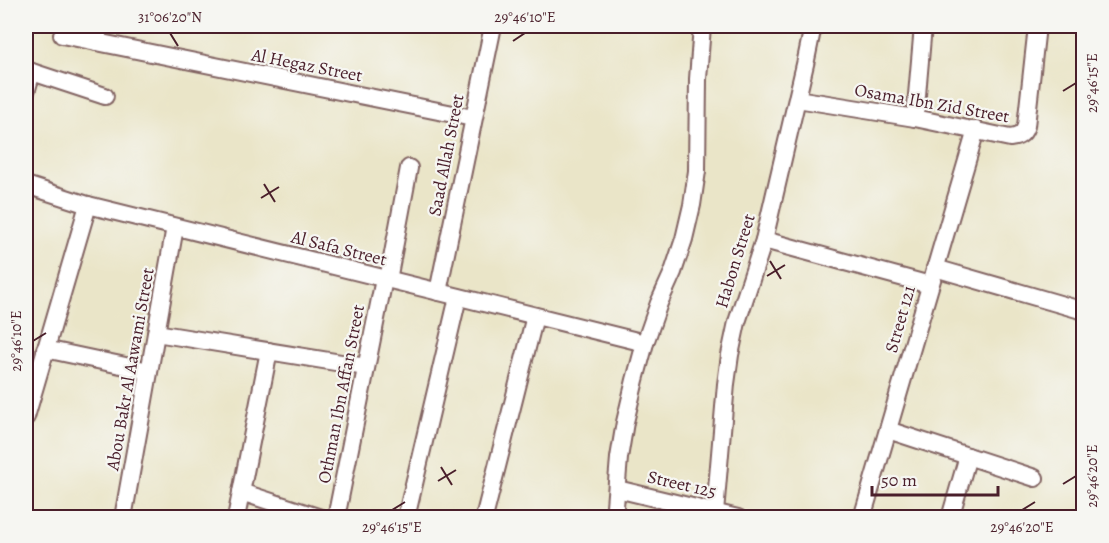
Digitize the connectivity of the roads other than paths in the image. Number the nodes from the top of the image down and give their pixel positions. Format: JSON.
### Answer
{"nodes":[{"id":1,"x":100,"y":26,"type":"edge"},
{"id":2,"x":490,"y":26,"type":"edge"},
{"id":3,"x":702,"y":26,"type":"edge"},
{"id":4,"x":813,"y":26,"type":"edge"},
{"id":5,"x":923,"y":26,"type":"edge"},
{"id":6,"x":1037,"y":26,"type":"edge"},
{"id":7,"x":62,"y":35,"type":"dead end"},
{"id":8,"x":96,"y":42,"type":"junction"},
{"id":9,"x":29,"y":71,"type":"edge"},
{"id":10,"x":26,"y":92,"type":"edge"},
{"id":11,"x":105,"y":96,"type":"dead end"},
{"id":12,"x":797,"y":99,"type":"junction"},
{"id":13,"x":473,"y":118,"type":"junction"},
{"id":14,"x":915,"y":118,"type":"junction"},
{"id":15,"x":976,"y":130,"type":"junction"},
{"id":16,"x":409,"y":168,"type":"dead end"},
{"id":17,"x":26,"y":185,"type":"edge"},
{"id":18,"x":88,"y":205,"type":"junction"},
{"id":19,"x":175,"y":227,"type":"junction"},
{"id":20,"x":764,"y":240,"type":"junction"},
{"id":21,"x":935,"y":268,"type":"junction"},
{"id":22,"x":386,"y":279,"type":"junction"},
{"id":23,"x":930,"y":285,"type":"junction"},
{"id":24,"x":438,"y":292,"type":"junction"},
{"id":25,"x":458,"y":297,"type":"junction"},
{"id":26,"x":1083,"y":310,"type":"edge"},
{"id":27,"x":535,"y":316,"type":"junction"},
{"id":28,"x":156,"y":333,"type":"junction"},
{"id":29,"x":645,"y":344,"type":"junction"},
{"id":30,"x":45,"y":349,"type":"junction"},
{"id":31,"x":269,"y":351,"type":"junction"},
{"id":32,"x":366,"y":367,"type":"junction"},
{"id":33,"x":149,"y":371,"type":"junction"},
{"id":34,"x":28,"y":399,"type":"edge"},
{"id":35,"x":26,"y":417,"type":"edge"},
{"id":36,"x":888,"y":430,"type":"junction"},
{"id":37,"x":968,"y":456,"type":"junction"},
{"id":38,"x":1035,"y":478,"type":"dead end"},
{"id":39,"x":617,"y":489,"type":"junction"},
{"id":40,"x":241,"y":492,"type":"junction"},
{"id":41,"x":715,"y":512,"type":"junction"},
{"id":42,"x":123,"y":518,"type":"edge"},
{"id":43,"x":236,"y":518,"type":"edge"},
{"id":44,"x":321,"y":518,"type":"edge"},
{"id":45,"x":336,"y":518,"type":"edge"},
{"id":46,"x":406,"y":518,"type":"edge"},
{"id":47,"x":484,"y":518,"type":"edge"},
{"id":48,"x":614,"y":518,"type":"edge"},
{"id":49,"x":738,"y":518,"type":"edge"},
{"id":50,"x":861,"y":518,"type":"edge"},
{"id":51,"x":950,"y":518,"type":"edge"}],
"edges":[{"from":1,"to":8,"type":"street"},
{"from":2,"to":13,"type":"street","name":"Saad Allah Street"},
{"from":3,"to":29,"type":"street"},
{"from":4,"to":12,"type":"street","name":"Habon Street"},
{"from":5,"to":14,"type":"street"},
{"from":6,"to":15,"type":"street","name":"Osama Ibn Zid Street"},
{"from":7,"to":8,"type":"street","name":"Al Hegaz Street"},
{"from":8,"to":13,"type":"street","name":"Al Hegaz Street"},
{"from":9,"to":10,"type":"street"},
{"from":9,"to":11,"type":"street"},
{"from":12,"to":14,"type":"street","name":"Osama Ibn Zid Street"},
{"from":12,"to":20,"type":"street","name":"Habon Street"},
{"from":13,"to":24,"type":"street","name":"Saad Allah Street"},
{"from":14,"to":15,"type":"street","name":"Osama Ibn Zid Street"},
{"from":15,"to":21,"type":"street","name":"Street 121"},
{"from":16,"to":22,"type":"street","name":"Othman Ibn Affan Street"},
{"from":17,"to":18,"type":"street","name":"Al Safa Street"},
{"from":18,"to":19,"type":"street","name":"Al Safa Street"},
{"from":18,"to":30,"type":"street"},
{"from":19,"to":22,"type":"street","name":"Al Safa Street"},
{"from":19,"to":28,"type":"street","name":"Abou Bakr Al Aawami Street"},
{"from":20,"to":23,"type":"street"},
{"from":20,"to":41,"type":"street","name":"Habon Street"},
{"from":21,"to":23,"type":"street","name":"Street 121"},
{"from":21,"to":26,"type":"street"},
{"from":22,"to":24,"type":"street","name":"Al Safa Street"},
{"from":22,"to":32,"type":"street","name":"Othman Ibn Affan Street"},
{"from":23,"to":36,"type":"street","name":"Street 121"},
{"from":24,"to":25,"type":"street","name":"Al Safa Street"},
{"from":25,"to":27,"type":"street","name":"Al Safa Street"},
{"from":25,"to":46,"type":"street"},
{"from":27,"to":29,"type":"street","name":"Al Safa Street"},
{"from":27,"to":47,"type":"street"},
{"from":28,"to":31,"type":"street"},
{"from":28,"to":33,"type":"street","name":"Abou Bakr Al Aawami Street"},
{"from":29,"to":39,"type":"street"},
{"from":30,"to":33,"type":"street"},
{"from":30,"to":34,"type":"street"},
{"from":31,"to":32,"type":"street"},
{"from":31,"to":40,"type":"street"},
{"from":32,"to":45,"type":"street","name":"Othman Ibn Affan Street"},
{"from":33,"to":42,"type":"street","name":"Abou Bakr Al Aawami Street"},
{"from":34,"to":35,"type":"street"},
{"from":36,"to":37,"type":"street"},
{"from":36,"to":50,"type":"street","name":"Street 121"},
{"from":37,"to":38,"type":"street"},
{"from":37,"to":51,"type":"street"},
{"from":39,"to":41,"type":"street","name":"Street 125"},
{"from":39,"to":48,"type":"street"},
{"from":40,"to":43,"type":"street"},
{"from":40,"to":44,"type":"street"},
{"from":41,"to":49,"type":"street","name":"Street 125"}]}
